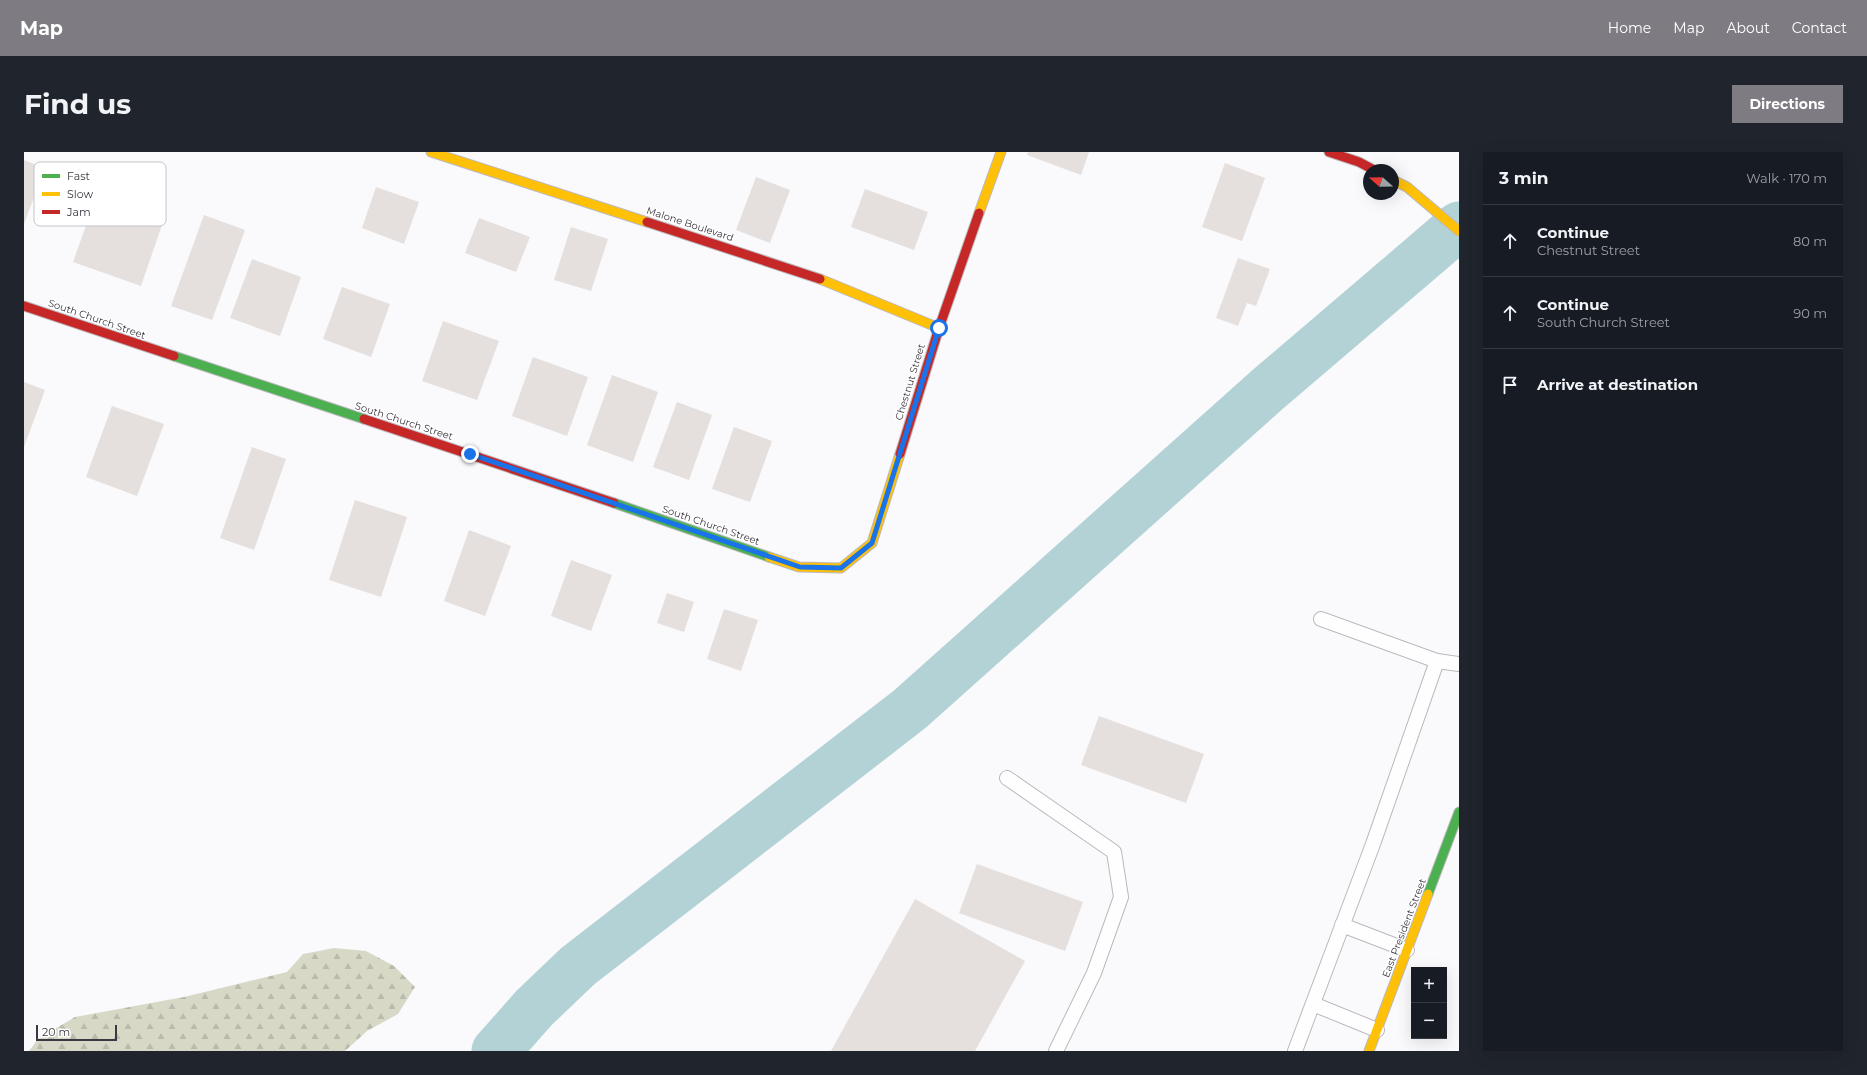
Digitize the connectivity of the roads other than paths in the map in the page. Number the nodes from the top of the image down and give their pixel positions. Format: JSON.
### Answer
{"nodes":[{"id":1,"x":431,"y":152,"type":"edge"},
{"id":2,"x":1001,"y":152,"type":"edge"},
{"id":3,"x":1329,"y":152,"type":"edge"},
{"id":4,"x":1363,"y":152,"type":"edge"},
{"id":5,"x":1359,"y":162,"type":"junction"},
{"id":6,"x":1363,"y":164,"type":"edge"},
{"id":7,"x":1399,"y":183,"type":"edge"},
{"id":8,"x":1459,"y":231,"type":"edge"},
{"id":9,"x":24,"y":306,"type":"edge"},
{"id":10,"x":939,"y":328,"type":"junction"},
{"id":11,"x":800,"y":567,"type":"joint"},
{"id":12,"x":1321,"y":619,"type":"dead end"},
{"id":13,"x":1437,"y":661,"type":"junction"},
{"id":14,"x":1459,"y":664,"type":"edge"},
{"id":15,"x":1007,"y":778,"type":"dead end"},
{"id":16,"x":1459,"y":812,"type":"edge"},
{"id":17,"x":1342,"y":925,"type":"junction"},
{"id":18,"x":1407,"y":950,"type":"junction"},
{"id":19,"x":1313,"y":1004,"type":"junction"},
{"id":20,"x":1377,"y":1030,"type":"junction"},
{"id":21,"x":1056,"y":1051,"type":"edge"},
{"id":22,"x":1295,"y":1051,"type":"edge"},
{"id":23,"x":1369,"y":1051,"type":"edge"}],
"edges":[{"from":1,"to":10,"type":"street","name":"Malone Boulevard"},
{"from":2,"to":10,"type":"street","name":"Chestnut Street"},
{"from":3,"to":5,"type":"street"},
{"from":4,"to":5,"type":"street"},
{"from":5,"to":6,"type":"street"},
{"from":7,"to":8,"type":"street"},
{"from":9,"to":11,"type":"street","name":"South Church Street"},
{"from":10,"to":11,"type":"street","name":"Chestnut Street"},
{"from":12,"to":13,"type":"lane"},
{"from":13,"to":14,"type":"lane"},
{"from":13,"to":17,"type":"lane"},
{"from":15,"to":21,"type":"lane"},
{"from":16,"to":18,"type":"street","name":"East President Street"},
{"from":17,"to":18,"type":"lane"},
{"from":17,"to":19,"type":"lane"},
{"from":18,"to":20,"type":"street","name":"East President Street"},
{"from":19,"to":20,"type":"lane"},
{"from":19,"to":22,"type":"lane"},
{"from":20,"to":23,"type":"street","name":"East President Street"}]}
